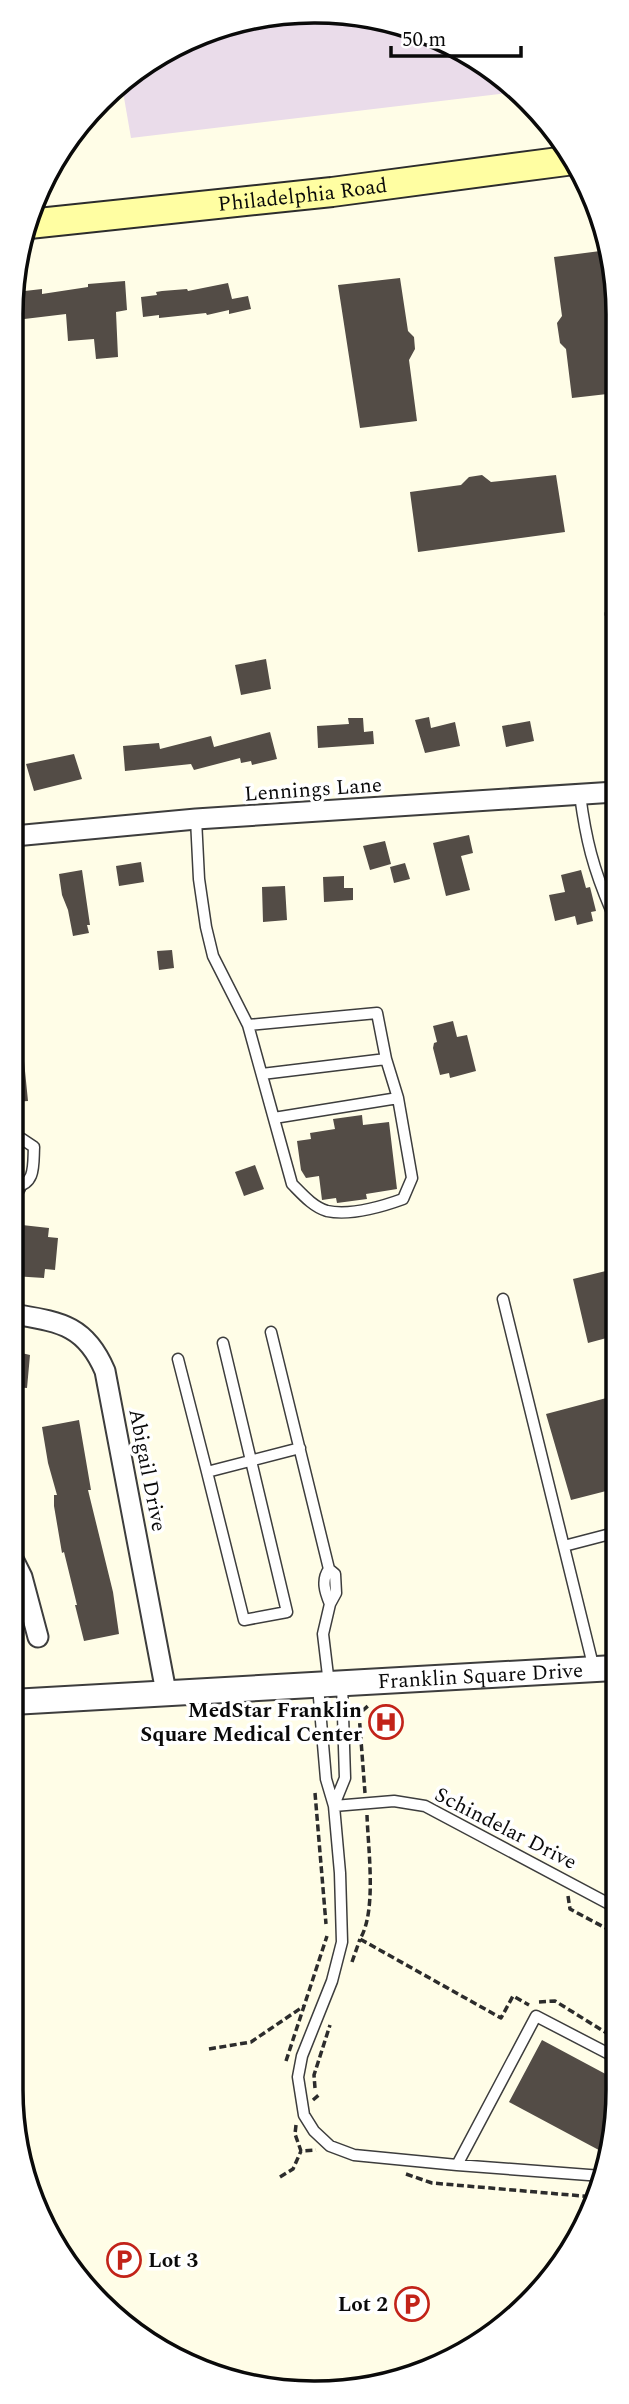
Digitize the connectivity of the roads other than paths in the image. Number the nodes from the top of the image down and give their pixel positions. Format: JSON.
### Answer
{"nodes":[{"id":1,"x":563,"y":162,"type":"edge"},
{"id":2,"x":37,"y":223,"type":"edge"},
{"id":3,"x":606,"y":793,"type":"edge"},
{"id":4,"x":580,"y":795,"type":"junction"},
{"id":5,"x":196,"y":819,"type":"junction"},
{"id":6,"x":23,"y":835,"type":"edge"},
{"id":7,"x":606,"y":899,"type":"edge"},
{"id":8,"x":248,"y":1025,"type":"junction"},
{"id":9,"x":386,"y":1059,"type":"junction"},
{"id":10,"x":262,"y":1074,"type":"junction"},
{"id":11,"x":398,"y":1098,"type":"junction"},
{"id":12,"x":274,"y":1118,"type":"junction"},
{"id":13,"x":23,"y":1140,"type":"edge"},
{"id":14,"x":23,"y":1186,"type":"edge"},
{"id":15,"x":503,"y":1299,"type":"dead end"},
{"id":16,"x":23,"y":1316,"type":"edge"},
{"id":17,"x":271,"y":1332,"type":"dead end"},
{"id":18,"x":223,"y":1343,"type":"dead end"},
{"id":19,"x":178,"y":1359,"type":"dead end"},
{"id":20,"x":300,"y":1448,"type":"junction"},
{"id":21,"x":253,"y":1462,"type":"junction"},
{"id":22,"x":207,"y":1472,"type":"junction"},
{"id":23,"x":606,"y":1535,"type":"edge"},
{"id":24,"x":564,"y":1546,"type":"junction"},
{"id":25,"x":23,"y":1581,"type":"edge"},
{"id":26,"x":38,"y":1637,"type":"dead end"},
{"id":27,"x":604,"y":1668,"type":"edge"},
{"id":28,"x":330,"y":1685,"type":"junction"},
{"id":29,"x":166,"y":1692,"type":"junction"},
{"id":30,"x":23,"y":1701,"type":"edge"},
{"id":31,"x":334,"y":1805,"type":"junction"},
{"id":32,"x":606,"y":1902,"type":"edge"},
{"id":33,"x":606,"y":2052,"type":"edge"},
{"id":34,"x":457,"y":2165,"type":"junction"},
{"id":35,"x":593,"y":2175,"type":"edge"}],
"edges":[{"from":1,"to":2,"type":"main road","name":"Philadelphia Road"},
{"from":3,"to":4,"type":"street","name":"Lennings Lane"},
{"from":4,"to":5,"type":"street","name":"Lennings Lane"},
{"from":4,"to":7,"type":"lane"},
{"from":5,"to":6,"type":"street","name":"Lennings Lane"},
{"from":5,"to":8,"type":"lane"},
{"from":8,"to":9,"type":"lane"},
{"from":8,"to":10,"type":"lane"},
{"from":9,"to":10,"type":"lane"},
{"from":9,"to":11,"type":"lane"},
{"from":10,"to":12,"type":"lane"},
{"from":11,"to":12,"type":"lane"},
{"from":11,"to":12,"type":"lane"},
{"from":13,"to":14,"type":"lane"},
{"from":15,"to":24,"type":"lane"},
{"from":16,"to":29,"type":"street","name":"Abigail Drive"},
{"from":17,"to":20,"type":"lane"},
{"from":18,"to":21,"type":"lane"},
{"from":19,"to":22,"type":"lane"},
{"from":20,"to":21,"type":"lane"},
{"from":20,"to":28,"type":"lane"},
{"from":21,"to":22,"type":"lane"},
{"from":21,"to":22,"type":"lane"},
{"from":23,"to":24,"type":"lane"},
{"from":24,"to":27,"type":"lane"},
{"from":25,"to":26,"type":"street"},
{"from":27,"to":28,"type":"street","name":"Franklin Square Drive"},
{"from":28,"to":29,"type":"street","name":"Franklin Square Drive"},
{"from":28,"to":31,"type":"lane"},
{"from":28,"to":31,"type":"lane"},
{"from":29,"to":30,"type":"street","name":"Franklin Square Drive"},
{"from":31,"to":32,"type":"lane","name":"Schindelar Drive"},
{"from":31,"to":34,"type":"lane"},
{"from":33,"to":34,"type":"lane"},
{"from":34,"to":35,"type":"lane"}]}
